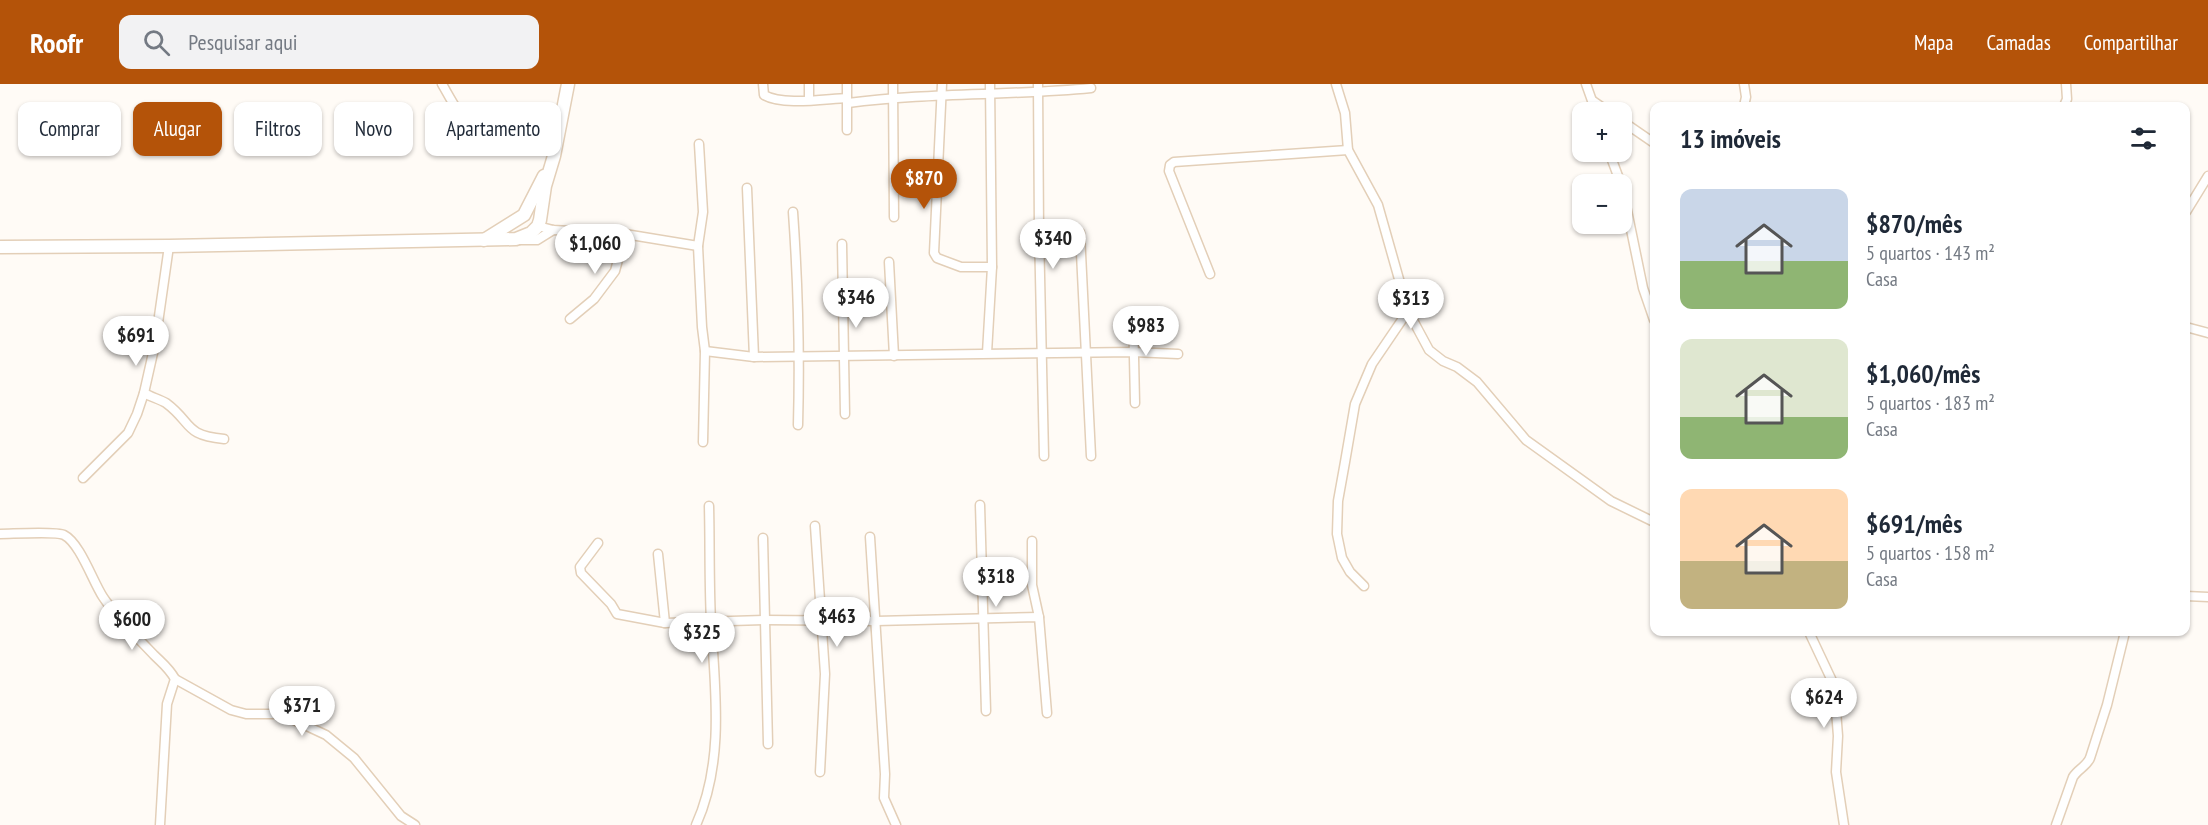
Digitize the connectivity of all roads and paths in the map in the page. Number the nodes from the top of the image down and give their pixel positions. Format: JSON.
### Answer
{"nodes":[{"id":1,"x":442,"y":84,"type":"edge"},
{"id":2,"x":568,"y":84,"type":"edge"},
{"id":3,"x":763,"y":84,"type":"edge"},
{"id":4,"x":809,"y":84,"type":"edge"},
{"id":5,"x":847,"y":84,"type":"edge"},
{"id":6,"x":893,"y":84,"type":"edge"},
{"id":7,"x":942,"y":84,"type":"edge"},
{"id":8,"x":1336,"y":84,"type":"edge"},
{"id":9,"x":1586,"y":84,"type":"edge"},
{"id":10,"x":1744,"y":84,"type":"edge"},
{"id":11,"x":2066,"y":84,"type":"edge"},
{"id":12,"x":990,"y":88,"type":"edge"},
{"id":13,"x":1038,"y":88,"type":"edge"},
{"id":14,"x":1091,"y":88,"type":"dead end"},
{"id":15,"x":943,"y":96,"type":"junction"},
{"id":16,"x":893,"y":97,"type":"junction"},
{"id":17,"x":809,"y":100,"type":"junction"},
{"id":18,"x":847,"y":100,"type":"junction"},
{"id":19,"x":1593,"y":100,"type":"joint"},
{"id":20,"x":454,"y":102,"type":"edge"},
{"id":21,"x":1596,"y":102,"type":"edge"},
{"id":22,"x":1744,"y":102,"type":"edge"},
{"id":23,"x":2066,"y":102,"type":"edge"},
{"id":24,"x":561,"y":122,"type":"edge"},
{"id":25,"x":1632,"y":128,"type":"edge"},
{"id":26,"x":847,"y":130,"type":"dead end"},
{"id":27,"x":1650,"y":140,"type":"edge"},
{"id":28,"x":699,"y":144,"type":"dead end"},
{"id":29,"x":1347,"y":150,"type":"junction"},
{"id":30,"x":554,"y":156,"type":"joint"},
{"id":31,"x":2208,"y":176,"type":"edge"},
{"id":32,"x":747,"y":188,"type":"dead end"},
{"id":33,"x":2190,"y":205,"type":"edge"},
{"id":34,"x":793,"y":212,"type":"dead end"},
{"id":35,"x":894,"y":217,"type":"dead end"},
{"id":36,"x":538,"y":226,"type":"junction"},
{"id":37,"x":553,"y":230,"type":"junction"},
{"id":38,"x":1039,"y":231,"type":"junction"},
{"id":39,"x":625,"y":234,"type":"junction"},
{"id":40,"x":1631,"y":234,"type":"edge"},
{"id":41,"x":516,"y":239,"type":"junction"},
{"id":42,"x":482,"y":241,"type":"junction"},
{"id":43,"x":842,"y":244,"type":"dead end"},
{"id":44,"x":169,"y":246,"type":"junction"},
{"id":45,"x":698,"y":246,"type":"junction"},
{"id":46,"x":0,"y":247,"type":"edge"},
{"id":47,"x":889,"y":262,"type":"dead end"},
{"id":48,"x":992,"y":267,"type":"junction"},
{"id":49,"x":1210,"y":274,"type":"dead end"},
{"id":50,"x":1650,"y":308,"type":"edge"},
{"id":51,"x":1408,"y":311,"type":"junction"},
{"id":52,"x":1133,"y":312,"type":"dead end"},
{"id":53,"x":570,"y":319,"type":"dead end"},
{"id":54,"x":2190,"y":328,"type":"edge"},
{"id":55,"x":2208,"y":333,"type":"edge"},
{"id":56,"x":705,"y":351,"type":"junction"},
{"id":57,"x":1086,"y":352,"type":"junction"},
{"id":58,"x":1133,"y":352,"type":"junction"},
{"id":59,"x":987,"y":353,"type":"junction"},
{"id":60,"x":1042,"y":354,"type":"junction"},
{"id":61,"x":1178,"y":354,"type":"dead end"},
{"id":62,"x":800,"y":356,"type":"junction"},
{"id":63,"x":844,"y":356,"type":"junction"},
{"id":64,"x":894,"y":356,"type":"junction"},
{"id":65,"x":754,"y":357,"type":"junction"},
{"id":66,"x":144,"y":393,"type":"junction"},
{"id":67,"x":1135,"y":403,"type":"dead end"},
{"id":68,"x":845,"y":414,"type":"dead end"},
{"id":69,"x":798,"y":425,"type":"dead end"},
{"id":70,"x":224,"y":439,"type":"dead end"},
{"id":71,"x":703,"y":442,"type":"dead end"},
{"id":72,"x":1044,"y":456,"type":"dead end"},
{"id":73,"x":1091,"y":456,"type":"dead end"},
{"id":74,"x":83,"y":478,"type":"dead end"},
{"id":75,"x":980,"y":505,"type":"dead end"},
{"id":76,"x":709,"y":506,"type":"dead end"},
{"id":77,"x":1650,"y":520,"type":"edge"},
{"id":78,"x":815,"y":526,"type":"dead end"},
{"id":79,"x":0,"y":534,"type":"edge"},
{"id":80,"x":870,"y":537,"type":"dead end"},
{"id":81,"x":763,"y":538,"type":"dead end"},
{"id":82,"x":1032,"y":541,"type":"dead end"},
{"id":83,"x":598,"y":543,"type":"dead end"},
{"id":84,"x":658,"y":554,"type":"dead end"},
{"id":85,"x":1364,"y":586,"type":"dead end"},
{"id":86,"x":2190,"y":596,"type":"edge"},
{"id":87,"x":2208,"y":597,"type":"edge"},
{"id":88,"x":1039,"y":617,"type":"junction"},
{"id":89,"x":983,"y":619,"type":"junction"},
{"id":90,"x":765,"y":620,"type":"junction"},
{"id":91,"x":711,"y":621,"type":"junction"},
{"id":92,"x":823,"y":621,"type":"junction"},
{"id":93,"x":876,"y":621,"type":"junction"},
{"id":94,"x":665,"y":623,"type":"junction"},
{"id":95,"x":1811,"y":636,"type":"edge"},
{"id":96,"x":2124,"y":636,"type":"edge"},
{"id":97,"x":175,"y":679,"type":"junction"},
{"id":98,"x":986,"y":711,"type":"dead end"},
{"id":99,"x":1047,"y":713,"type":"dead end"},
{"id":100,"x":768,"y":744,"type":"dead end"},
{"id":101,"x":820,"y":771,"type":"dead end"},
{"id":102,"x":160,"y":825,"type":"edge"},
{"id":103,"x":415,"y":825,"type":"edge"},
{"id":104,"x":696,"y":825,"type":"edge"},
{"id":105,"x":896,"y":825,"type":"edge"},
{"id":106,"x":1844,"y":825,"type":"edge"},
{"id":107,"x":2056,"y":825,"type":"edge"}],
"edges":[{"from":1,"to":20,"type":"street"},
{"from":2,"to":24,"type":"street"},
{"from":3,"to":17,"type":"street"},
{"from":4,"to":17,"type":"street"},
{"from":5,"to":18,"type":"street"},
{"from":6,"to":16,"type":"street"},
{"from":7,"to":15,"type":"street"},
{"from":8,"to":29,"type":"street"},
{"from":9,"to":19,"type":"street"},
{"from":10,"to":22,"type":"street"},
{"from":11,"to":23,"type":"street"},
{"from":12,"to":13,"type":"street"},
{"from":12,"to":15,"type":"street"},
{"from":12,"to":48,"type":"street"},
{"from":13,"to":14,"type":"street"},
{"from":13,"to":38,"type":"street"},
{"from":15,"to":16,"type":"street"},
{"from":15,"to":48,"type":"street"},
{"from":16,"to":18,"type":"street"},
{"from":16,"to":35,"type":"street"},
{"from":17,"to":18,"type":"street"},
{"from":18,"to":26,"type":"street"},
{"from":19,"to":21,"type":"street"},
{"from":25,"to":27,"type":"street"},
{"from":28,"to":45,"type":"street"},
{"from":29,"to":49,"type":"street"},
{"from":29,"to":51,"type":"street"},
{"from":30,"to":36,"type":"street"},
{"from":30,"to":42,"type":"street"},
{"from":31,"to":33,"type":"street"},
{"from":32,"to":65,"type":"street"},
{"from":34,"to":62,"type":"street"},
{"from":36,"to":37,"type":"street"},
{"from":36,"to":41,"type":"street"},
{"from":37,"to":39,"type":"street"},
{"from":37,"to":41,"type":"street"},
{"from":38,"to":57,"type":"street"},
{"from":38,"to":60,"type":"street"},
{"from":39,"to":45,"type":"street"},
{"from":39,"to":53,"type":"street"},
{"from":40,"to":50,"type":"street"},
{"from":41,"to":42,"type":"street"},
{"from":42,"to":44,"type":"street"},
{"from":43,"to":63,"type":"street"},
{"from":44,"to":46,"type":"street"},
{"from":44,"to":66,"type":"street"},
{"from":45,"to":56,"type":"street"},
{"from":47,"to":64,"type":"street"},
{"from":48,"to":59,"type":"street"},
{"from":51,"to":77,"type":"street"},
{"from":51,"to":85,"type":"street"},
{"from":52,"to":58,"type":"street"},
{"from":54,"to":55,"type":"street"},
{"from":56,"to":65,"type":"street"},
{"from":56,"to":71,"type":"street"},
{"from":57,"to":58,"type":"street"},
{"from":57,"to":60,"type":"street"},
{"from":57,"to":73,"type":"street"},
{"from":58,"to":61,"type":"street"},
{"from":58,"to":67,"type":"street"},
{"from":59,"to":60,"type":"street"},
{"from":59,"to":64,"type":"street"},
{"from":60,"to":72,"type":"street"},
{"from":62,"to":63,"type":"street"},
{"from":62,"to":65,"type":"street"},
{"from":62,"to":69,"type":"street"},
{"from":63,"to":64,"type":"street"},
{"from":63,"to":68,"type":"street"},
{"from":66,"to":70,"type":"street"},
{"from":66,"to":74,"type":"street"},
{"from":75,"to":89,"type":"street"},
{"from":76,"to":91,"type":"street"},
{"from":78,"to":92,"type":"street"},
{"from":79,"to":97,"type":"street"},
{"from":80,"to":93,"type":"street"},
{"from":81,"to":90,"type":"street"},
{"from":82,"to":88,"type":"street"},
{"from":83,"to":94,"type":"street"},
{"from":84,"to":94,"type":"street"},
{"from":86,"to":87,"type":"street"},
{"from":88,"to":89,"type":"street"},
{"from":88,"to":99,"type":"street"},
{"from":89,"to":93,"type":"street"},
{"from":89,"to":98,"type":"street"},
{"from":90,"to":91,"type":"street"},
{"from":90,"to":92,"type":"street"},
{"from":90,"to":100,"type":"street"},
{"from":91,"to":94,"type":"street"},
{"from":91,"to":104,"type":"street"},
{"from":92,"to":93,"type":"street"},
{"from":92,"to":101,"type":"street"},
{"from":93,"to":105,"type":"street"},
{"from":95,"to":106,"type":"street"},
{"from":96,"to":107,"type":"street"},
{"from":97,"to":102,"type":"street"},
{"from":97,"to":103,"type":"street"}]}
